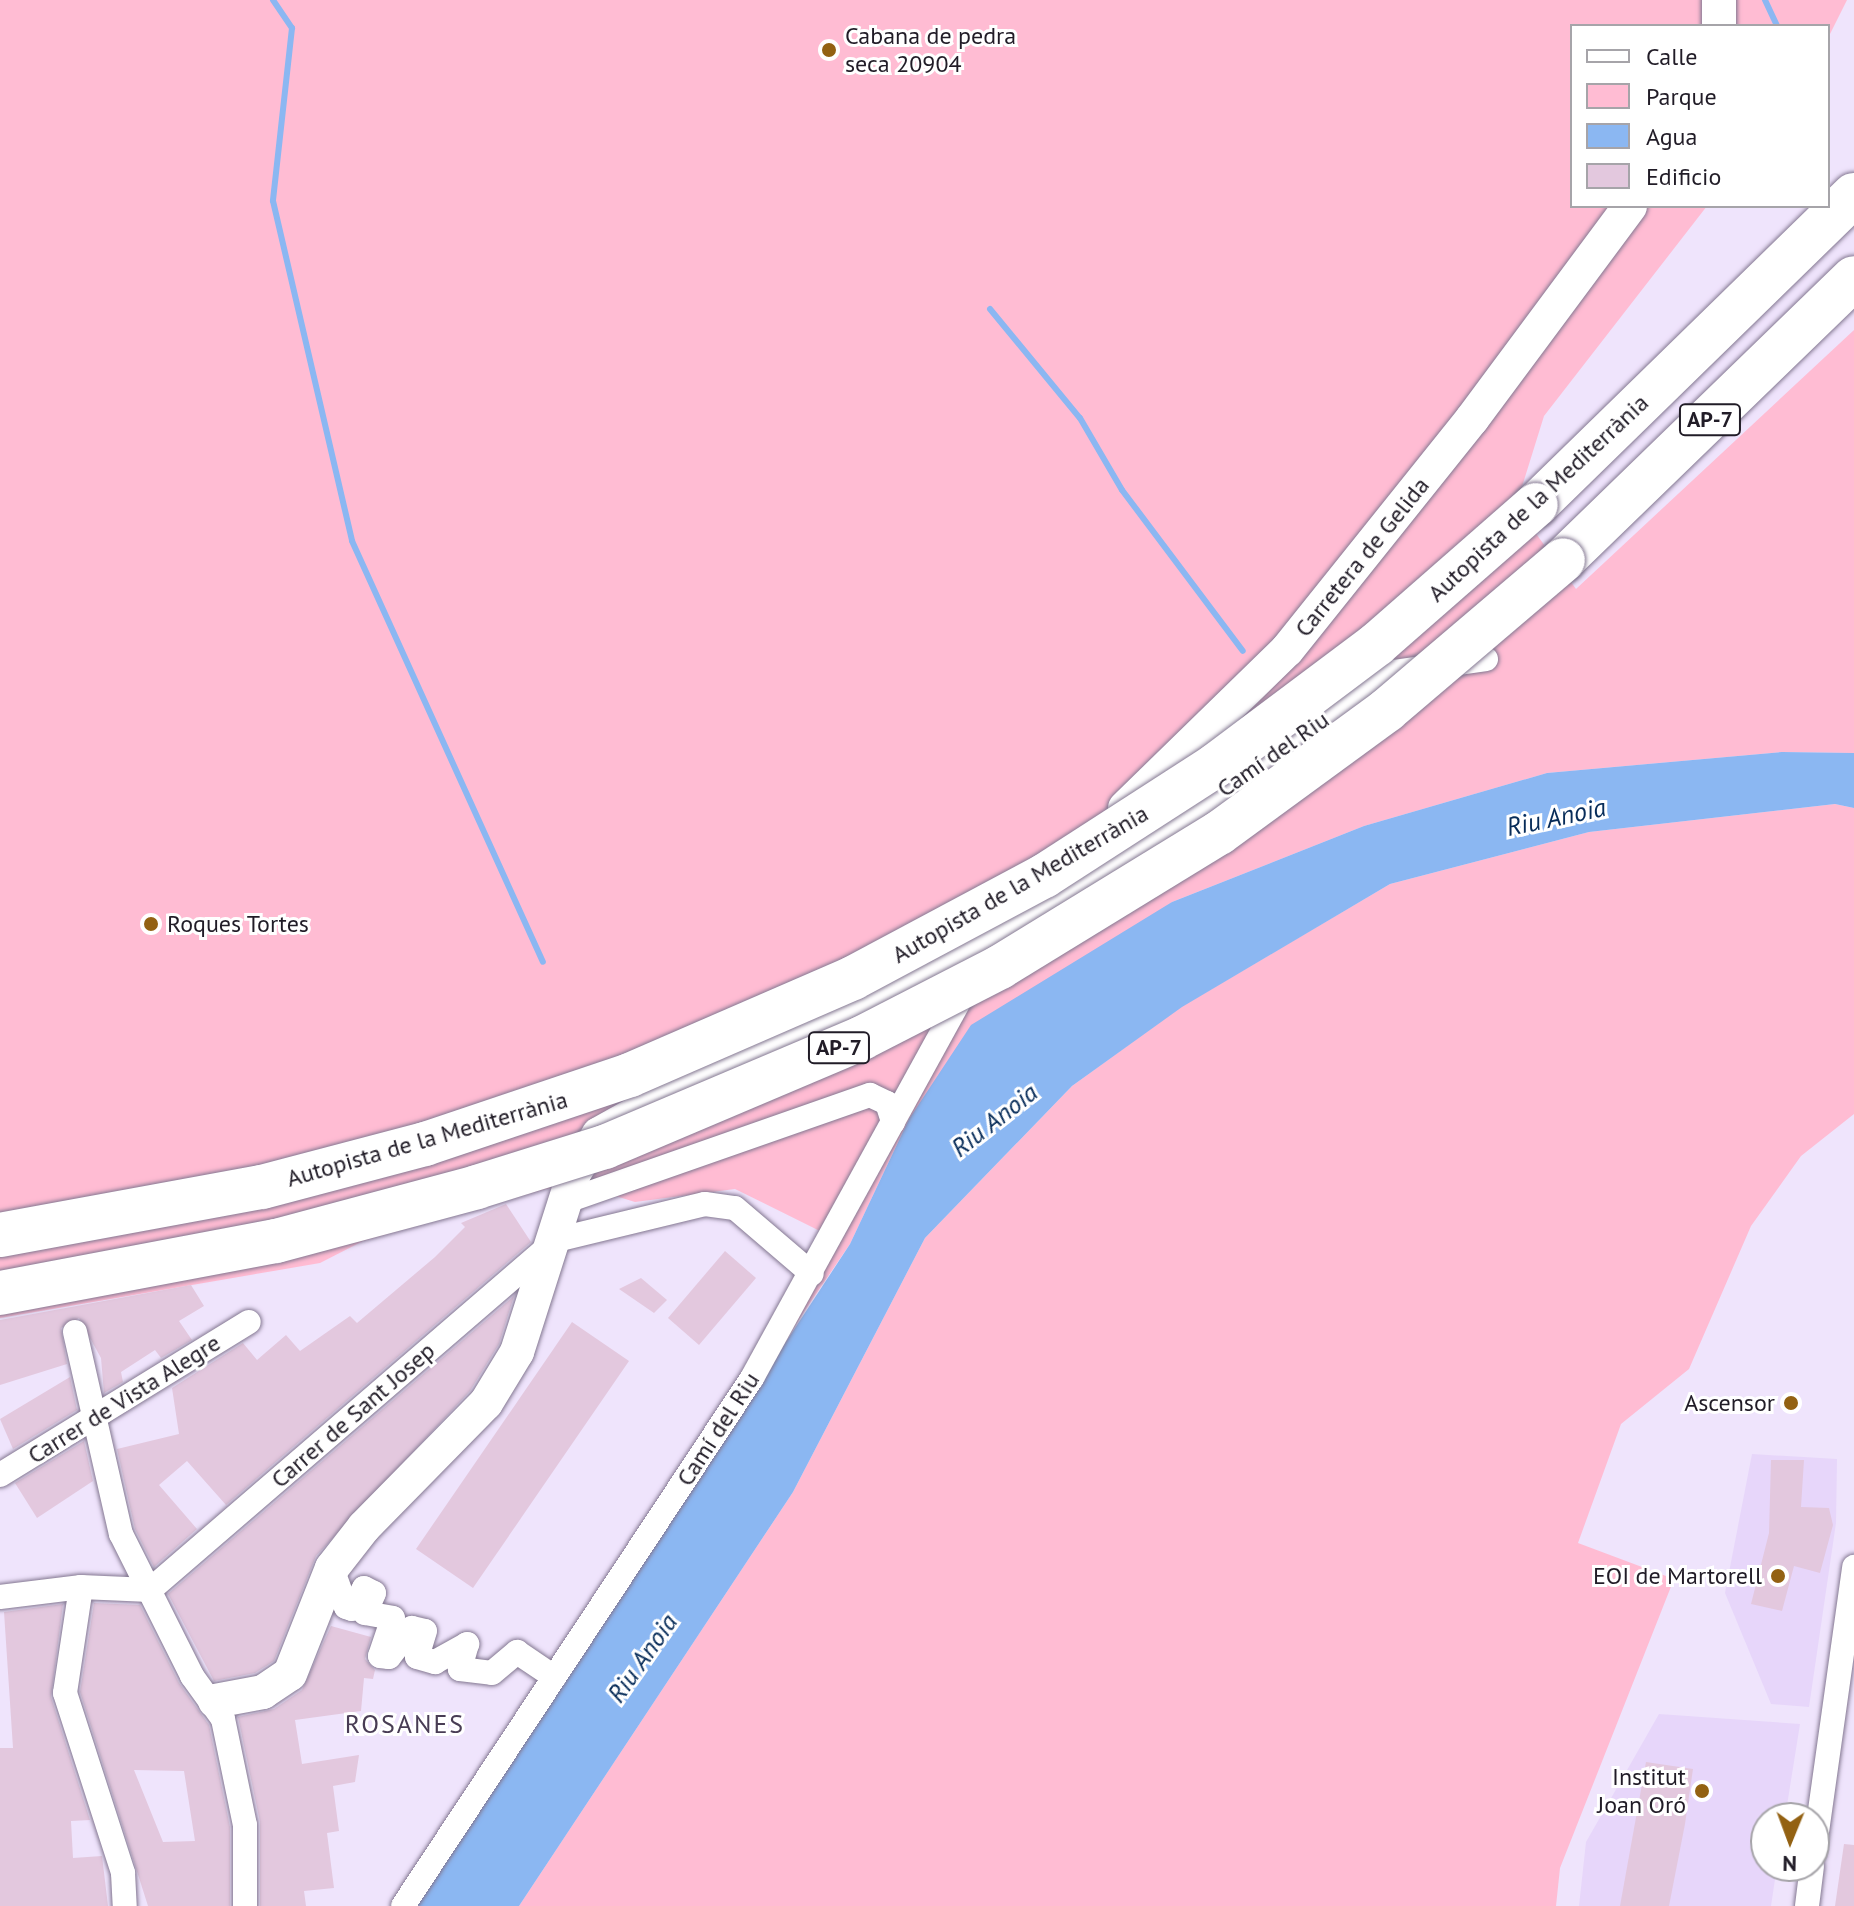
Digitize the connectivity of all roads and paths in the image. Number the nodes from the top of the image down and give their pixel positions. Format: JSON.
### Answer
{"nodes":[{"id":1,"x":1719,"y":0,"type":"edge"},
{"id":2,"x":1719,"y":24,"type":"edge"},
{"id":3,"x":1854,"y":195,"type":"edge"},
{"id":4,"x":1629,"y":208,"type":"edge"},
{"id":5,"x":1854,"y":278,"type":"edge"},
{"id":6,"x":1486,"y":659,"type":"dead end"},
{"id":7,"x":1061,"y":889,"type":"junction"},
{"id":8,"x":996,"y":930,"type":"junction"},
{"id":9,"x":893,"y":1122,"type":"junction"},
{"id":10,"x":567,"y":1201,"type":"junction"},
{"id":11,"x":0,"y":1235,"type":"edge"},
{"id":12,"x":556,"y":1240,"type":"junction"},
{"id":13,"x":812,"y":1274,"type":"junction"},
{"id":14,"x":0,"y":1293,"type":"edge"},
{"id":15,"x":249,"y":1322,"type":"dead end"},
{"id":16,"x":75,"y":1332,"type":"dead end"},
{"id":17,"x":95,"y":1419,"type":"junction"},
{"id":18,"x":0,"y":1475,"type":"edge"},
{"id":19,"x":1854,"y":1567,"type":"edge"},
{"id":20,"x":332,"y":1568,"type":"junction"},
{"id":21,"x":81,"y":1587,"type":"junction"},
{"id":22,"x":150,"y":1590,"type":"junction"},
{"id":23,"x":0,"y":1597,"type":"edge"},
{"id":24,"x":554,"y":1677,"type":"junction"},
{"id":25,"x":215,"y":1701,"type":"junction"},
{"id":26,"x":1843,"y":1726,"type":"edge"},
{"id":27,"x":1826,"y":1802,"type":"edge"},
{"id":28,"x":1810,"y":1882,"type":"edge"},
{"id":29,"x":125,"y":1906,"type":"edge"},
{"id":30,"x":245,"y":1906,"type":"edge"},
{"id":31,"x":403,"y":1906,"type":"edge"},
{"id":32,"x":1807,"y":1906,"type":"edge"}],
"edges":[{"from":1,"to":2,"type":"street"},
{"from":3,"to":11,"type":"highway","name":"Autopista de la Mediterrània","number":"AP-7","bridge":true},
{"from":4,"to":7,"type":"street","name":"Carretera de Gelida"},
{"from":5,"to":14,"type":"highway","number":"AP-7","bridge":true},
{"from":6,"to":7,"type":"street","name":"Camí del Riu"},
{"from":7,"to":8,"type":"street","name":"Carretera de Gelida"},
{"from":8,"to":9,"type":"street","name":"Camí del Riu"},
{"from":8,"to":10,"type":"street","name":"Carretera de Gelida"},
{"from":9,"to":10,"type":"street"},
{"from":9,"to":13,"type":"street","name":"Camí del Riu"},
{"from":10,"to":12,"type":"street","name":"Carretera de Gelida"},
{"from":12,"to":13,"type":"street"},
{"from":12,"to":20,"type":"street","name":"Carretera de Gelida"},
{"from":12,"to":22,"type":"street","name":"Carrer de Sant Josep"},
{"from":13,"to":24,"type":"street","name":"Camí del Riu"},
{"from":15,"to":17,"type":"street","name":"Carrer de Vista Alegre"},
{"from":16,"to":17,"type":"street"},
{"from":17,"to":18,"type":"street","name":"Carrer de Vista Alegre"},
{"from":17,"to":22,"type":"street"},
{"from":19,"to":26,"type":"street"},
{"from":20,"to":24,"type":"street"},
{"from":20,"to":25,"type":"street","name":"Carretera de Gelida"},
{"from":21,"to":22,"type":"street"},
{"from":21,"to":23,"type":"street"},
{"from":21,"to":29,"type":"street"},
{"from":22,"to":25,"type":"street"},
{"from":24,"to":31,"type":"street","name":"Camí del Riu"},
{"from":25,"to":30,"type":"street"},
{"from":26,"to":27,"type":"street"},
{"from":28,"to":32,"type":"street"}]}
